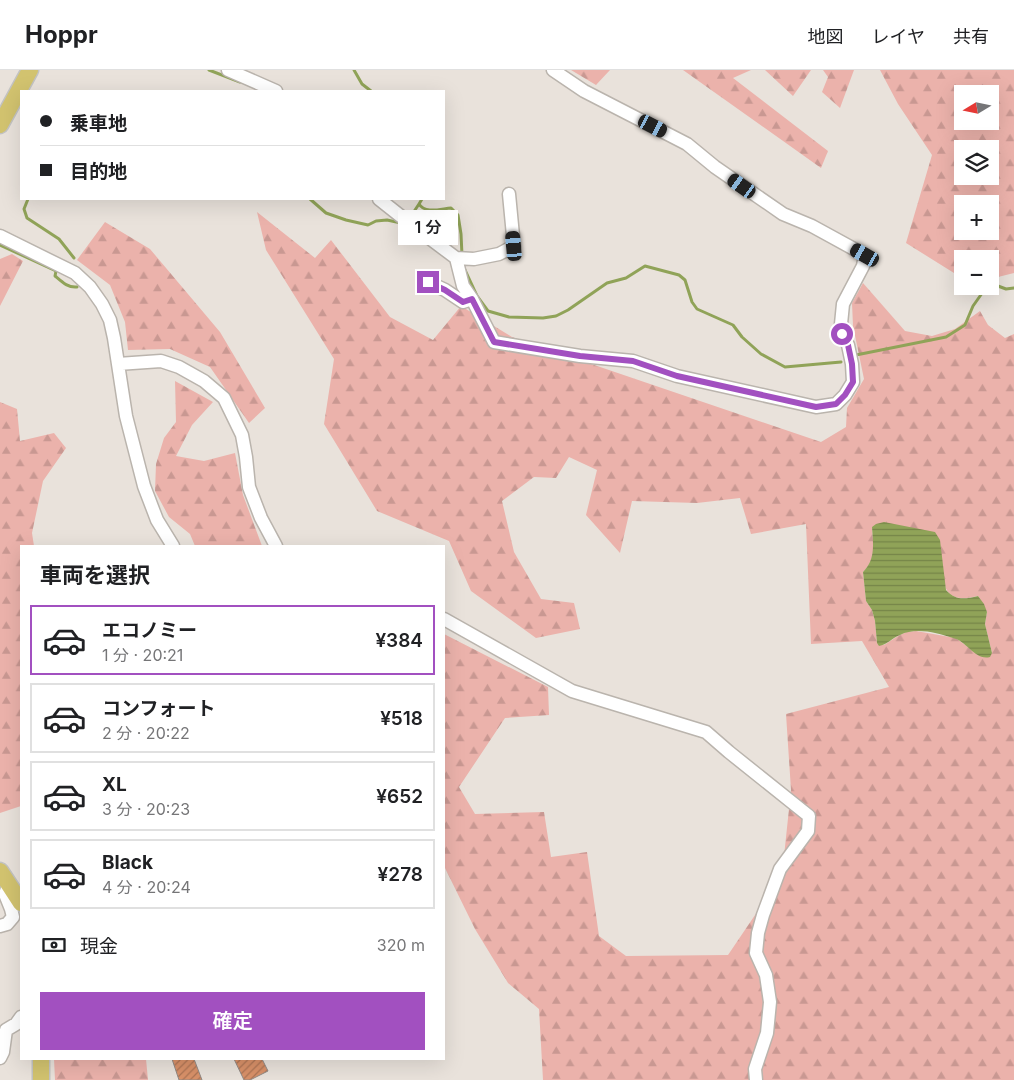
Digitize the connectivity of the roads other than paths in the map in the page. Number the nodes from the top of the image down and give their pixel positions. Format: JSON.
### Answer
{"nodes":[{"id":1,"x":30,"y":70,"type":"edge"},
{"id":2,"x":228,"y":70,"type":"edge"},
{"id":3,"x":553,"y":70,"type":"edge"},
{"id":4,"x":274,"y":90,"type":"edge"},
{"id":5,"x":0,"y":125,"type":"edge"},
{"id":6,"x":509,"y":194,"type":"dead end"},
{"id":7,"x":380,"y":200,"type":"edge"},
{"id":8,"x":0,"y":236,"type":"edge"},
{"id":9,"x":461,"y":258,"type":"junction"},
{"id":10,"x":428,"y":282,"type":"dead end"},
{"id":11,"x":472,"y":299,"type":"junction"},
{"id":12,"x":118,"y":364,"type":"junction"},
{"id":13,"x":172,"y":545,"type":"edge"},
{"id":14,"x":275,"y":545,"type":"edge"},
{"id":15,"x":445,"y":620,"type":"edge"},
{"id":16,"x":4,"y":878,"type":"edge"},
{"id":17,"x":20,"y":902,"type":"edge"},
{"id":18,"x":0,"y":926,"type":"edge"},
{"id":19,"x":20,"y":1018,"type":"edge"},
{"id":20,"x":0,"y":1058,"type":"edge"},
{"id":21,"x":41,"y":1060,"type":"edge"},
{"id":22,"x":41,"y":1080,"type":"edge"},
{"id":23,"x":756,"y":1080,"type":"edge"}],
"edges":[{"from":1,"to":5,"type":"main road"},
{"from":2,"to":4,"type":"street"},
{"from":3,"to":11,"type":"street"},
{"from":6,"to":9,"type":"street"},
{"from":7,"to":9,"type":"street"},
{"from":8,"to":12,"type":"street"},
{"from":9,"to":11,"type":"street"},
{"from":10,"to":11,"type":"street"},
{"from":12,"to":13,"type":"street"},
{"from":12,"to":14,"type":"street"},
{"from":15,"to":23,"type":"street"},
{"from":16,"to":17,"type":"main road"},
{"from":16,"to":18,"type":"street"},
{"from":19,"to":20,"type":"street"},
{"from":21,"to":22,"type":"main road"}]}
